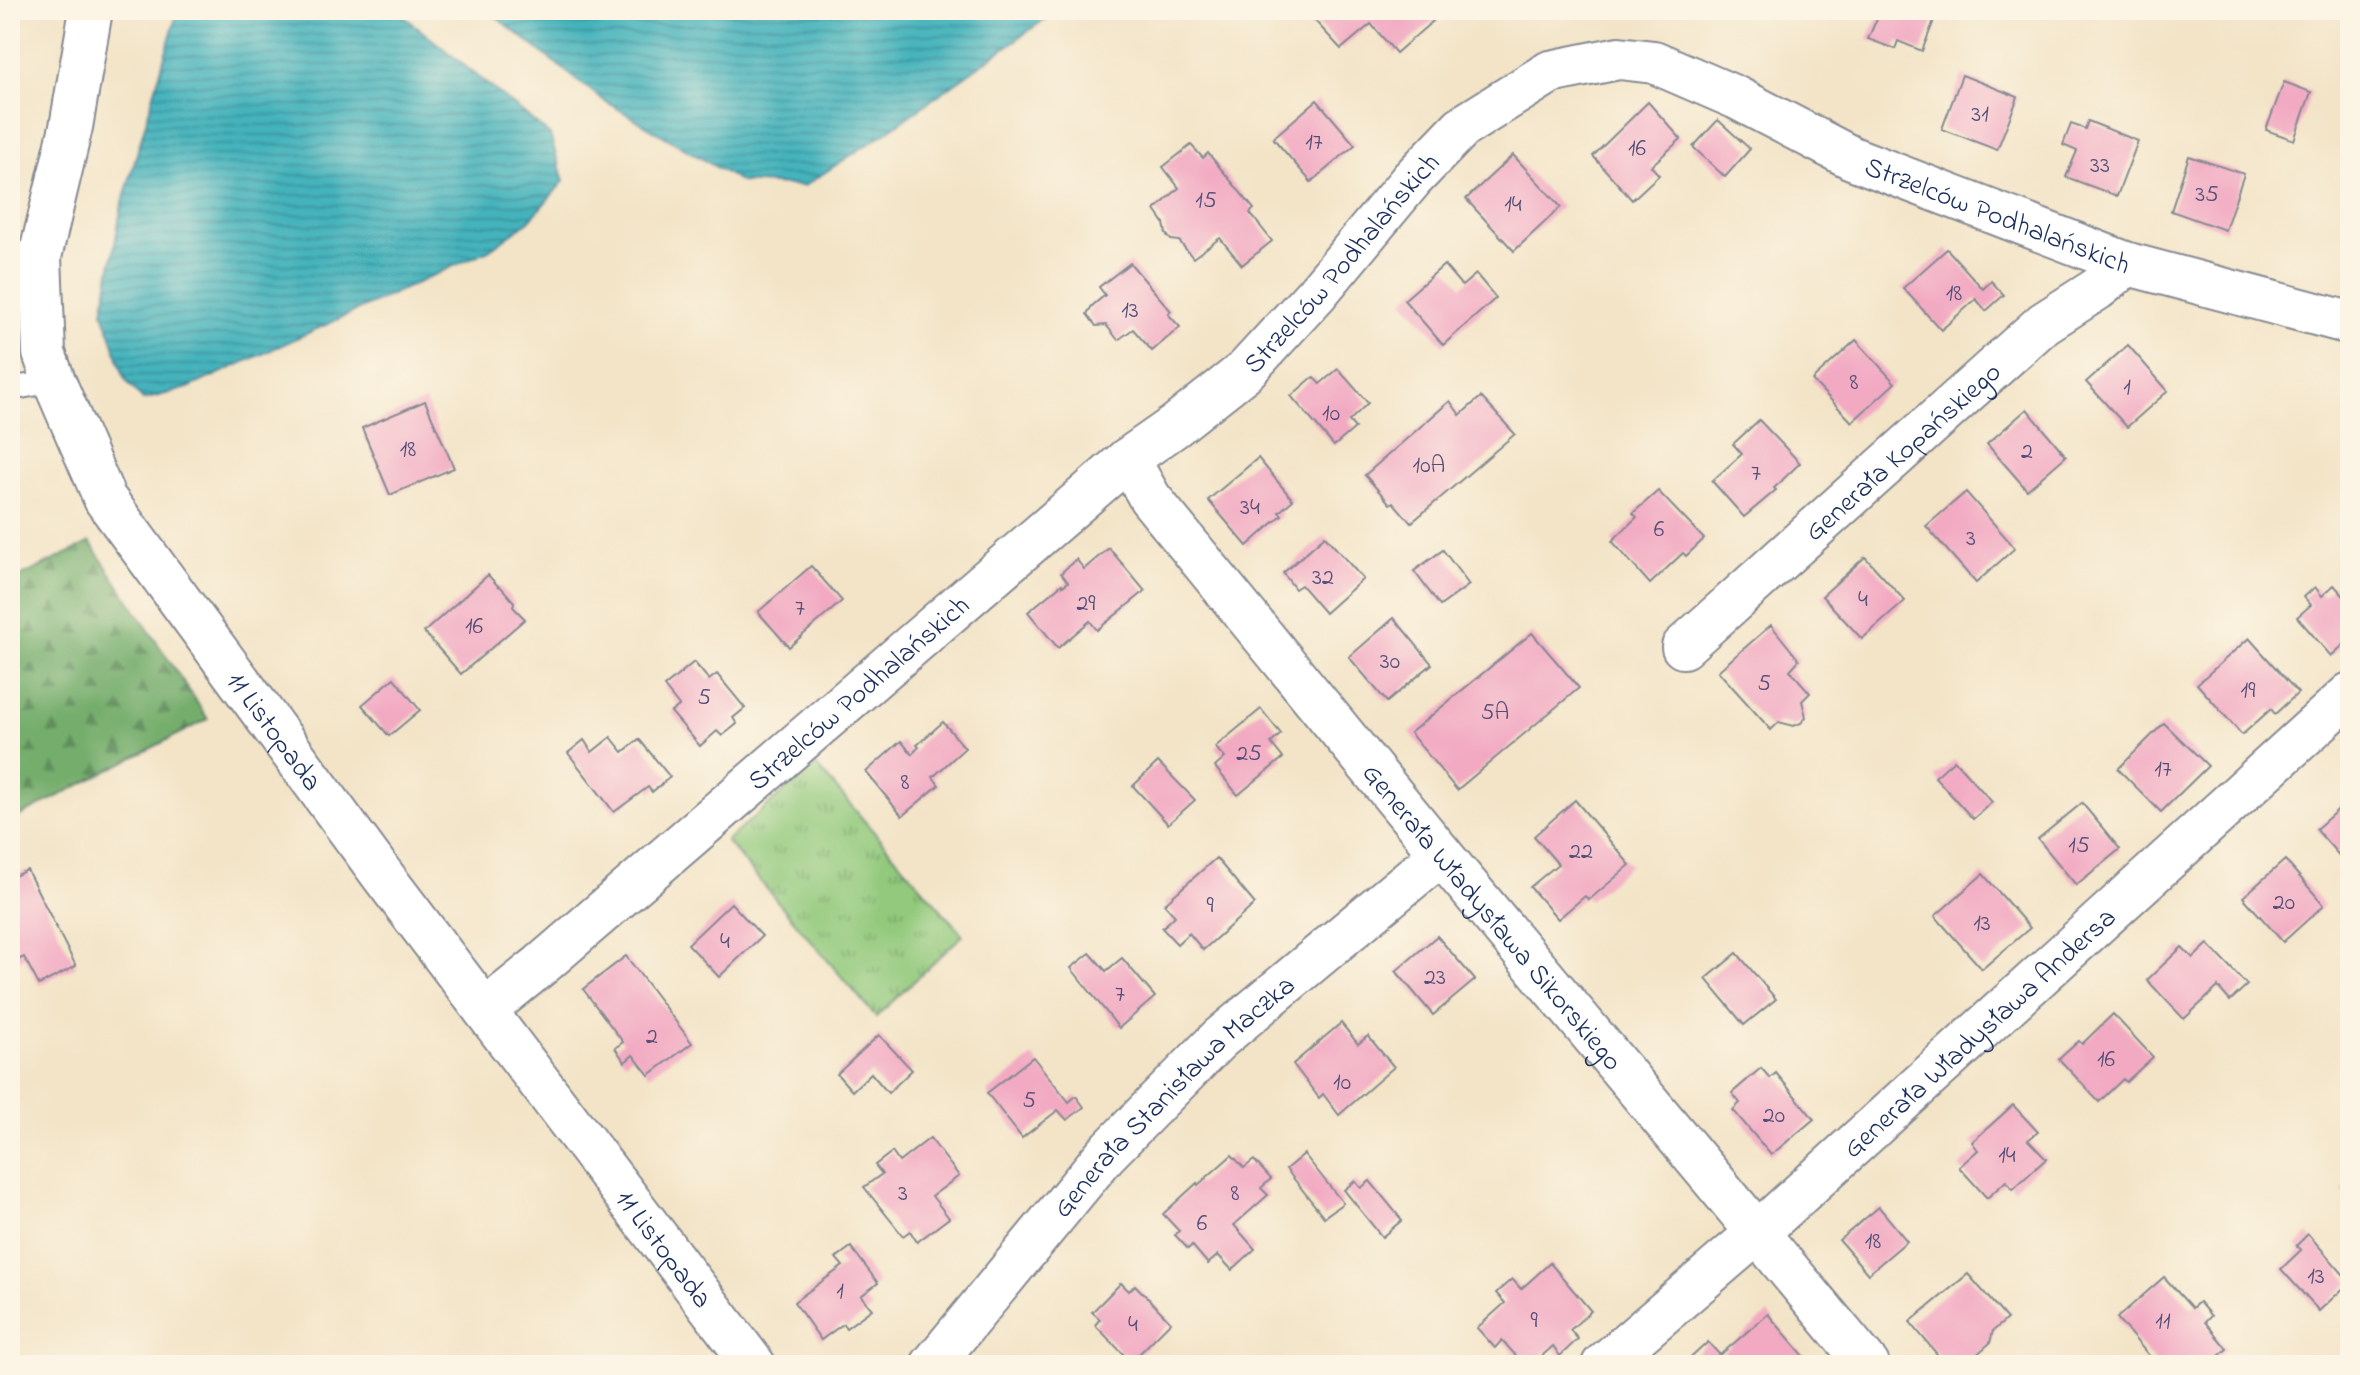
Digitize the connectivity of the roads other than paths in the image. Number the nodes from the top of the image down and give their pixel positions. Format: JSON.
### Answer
{"nodes":[{"id":1,"x":91,"y":10,"type":"edge"},
{"id":2,"x":2128,"y":264,"type":"junction"},
{"id":3,"x":2350,"y":323,"type":"edge"},
{"id":4,"x":54,"y":381,"type":"junction"},
{"id":5,"x":10,"y":389,"type":"edge"},
{"id":6,"x":1128,"y":459,"type":"junction"},
{"id":7,"x":1683,"y":647,"type":"dead end"},
{"id":8,"x":2350,"y":694,"type":"edge"},
{"id":9,"x":1441,"y":854,"type":"junction"},
{"id":10,"x":485,"y":1010,"type":"junction"},
{"id":11,"x":1757,"y":1233,"type":"junction"},
{"id":12,"x":754,"y":1365,"type":"edge"},
{"id":13,"x":932,"y":1365,"type":"edge"},
{"id":14,"x":1603,"y":1365,"type":"edge"},
{"id":15,"x":1868,"y":1365,"type":"edge"}],
"edges":[{"from":1,"to":4,"type":"street","name":"11 Listopada"},
{"from":2,"to":3,"type":"street","name":"Strzelców Podhalańskich"},
{"from":2,"to":6,"type":"street","name":"Strzelców Podhalańskich"},
{"from":2,"to":7,"type":"street","name":"Generała Kopańskiego"},
{"from":4,"to":5,"type":"lane"},
{"from":4,"to":10,"type":"street","name":"11 Listopada"},
{"from":6,"to":9,"type":"street","name":"Generała Władysława Sikorskiego"},
{"from":6,"to":10,"type":"street","name":"Strzelców Podhalańskich"},
{"from":8,"to":11,"type":"street","name":"Generała Władysława Andersa"},
{"from":9,"to":11,"type":"street","name":"Generała Władysława Sikorskiego"},
{"from":9,"to":13,"type":"street","name":"Generała Stanisława Maczka"},
{"from":10,"to":12,"type":"street","name":"11 Listopada"},
{"from":11,"to":14,"type":"street","name":"Generała Władysława Andersa"},
{"from":11,"to":15,"type":"street","name":"Generała Władysława Sikorskiego"}]}
